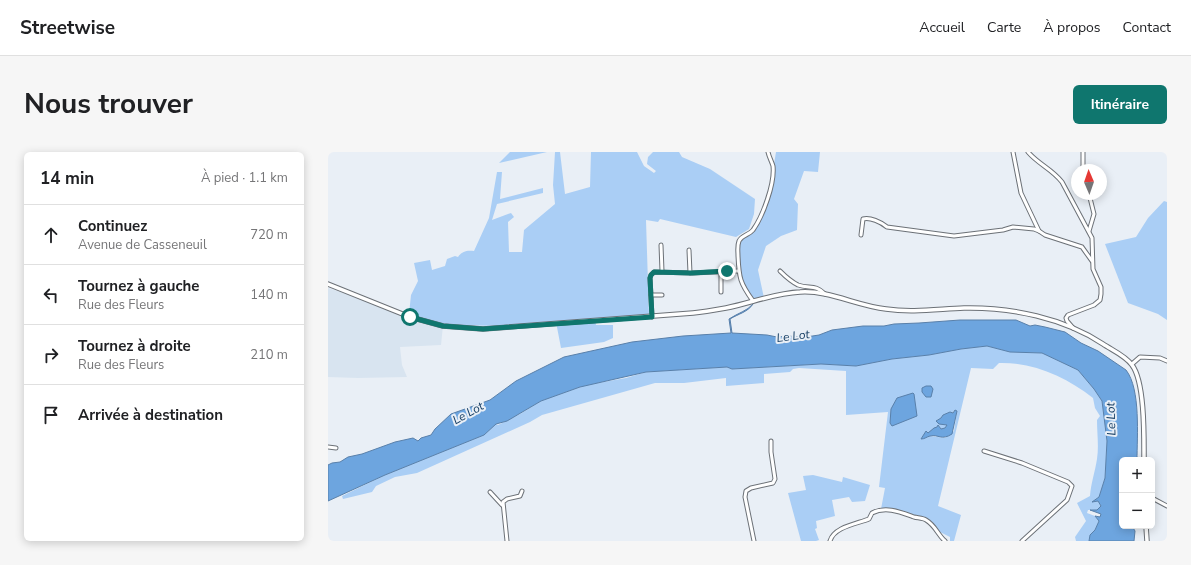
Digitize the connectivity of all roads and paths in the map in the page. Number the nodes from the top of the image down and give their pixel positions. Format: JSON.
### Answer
{"nodes":[{"id":1,"x":768,"y":152,"type":"edge"},
{"id":2,"x":1013,"y":152,"type":"edge"},
{"id":3,"x":1028,"y":152,"type":"edge"},
{"id":4,"x":1083,"y":152,"type":"edge"},
{"id":5,"x":1083,"y":164,"type":"edge"},
{"id":6,"x":1090,"y":200,"type":"edge"},
{"id":7,"x":1038,"y":231,"type":"junction"},
{"id":8,"x":1089,"y":231,"type":"junction"},
{"id":9,"x":861,"y":235,"type":"dead end"},
{"id":10,"x":661,"y":246,"type":"dead end"},
{"id":11,"x":689,"y":250,"type":"dead end"},
{"id":12,"x":1092,"y":261,"type":"junction"},
{"id":13,"x":662,"y":271,"type":"junction"},
{"id":14,"x":738,"y":271,"type":"junction"},
{"id":15,"x":780,"y":271,"type":"dead end"},
{"id":16,"x":721,"y":272,"type":"junction"},
{"id":17,"x":690,"y":273,"type":"junction"},
{"id":18,"x":328,"y":284,"type":"edge"},
{"id":19,"x":721,"y":292,"type":"dead end"},
{"id":20,"x":825,"y":294,"type":"junction"},
{"id":21,"x":650,"y":295,"type":"junction"},
{"id":22,"x":662,"y":295,"type":"dead end"},
{"id":23,"x":753,"y":301,"type":"junction"},
{"id":24,"x":652,"y":317,"type":"junction"},
{"id":25,"x":1073,"y":328,"type":"junction"},
{"id":26,"x":1167,"y":361,"type":"edge"},
{"id":27,"x":1132,"y":364,"type":"junction"},
{"id":28,"x":771,"y":441,"type":"dead end"},
{"id":29,"x":328,"y":447,"type":"edge"},
{"id":30,"x":336,"y":448,"type":"dead end"},
{"id":31,"x":984,"y":451,"type":"dead end"},
{"id":32,"x":1144,"y":457,"type":"edge"},
{"id":33,"x":490,"y":492,"type":"dead end"},
{"id":34,"x":522,"y":492,"type":"dead end"},
{"id":35,"x":1155,"y":500,"type":"edge"},
{"id":36,"x":502,"y":505,"type":"junction"},
{"id":37,"x":1167,"y":506,"type":"edge"},
{"id":38,"x":1146,"y":529,"type":"edge"},
{"id":39,"x":507,"y":541,"type":"edge"},
{"id":40,"x":754,"y":541,"type":"edge"},
{"id":41,"x":830,"y":541,"type":"edge"},
{"id":42,"x":945,"y":541,"type":"edge"},
{"id":43,"x":1022,"y":541,"type":"edge"},
{"id":44,"x":1147,"y":541,"type":"edge"}],
"edges":[{"from":1,"to":14,"type":"street"},
{"from":2,"to":7,"type":"street"},
{"from":3,"to":8,"type":"street"},
{"from":4,"to":5,"type":"street"},
{"from":6,"to":8,"type":"street"},
{"from":7,"to":9,"type":"street"},
{"from":7,"to":12,"type":"street"},
{"from":8,"to":12,"type":"street"},
{"from":10,"to":13,"type":"street"},
{"from":11,"to":17,"type":"street"},
{"from":12,"to":25,"type":"street"},
{"from":13,"to":17,"type":"street"},
{"from":13,"to":21,"type":"street"},
{"from":14,"to":16,"type":"street"},
{"from":14,"to":23,"type":"street"},
{"from":15,"to":20,"type":"street"},
{"from":16,"to":17,"type":"street"},
{"from":16,"to":19,"type":"street"},
{"from":18,"to":24,"type":"main road"},
{"from":20,"to":23,"type":"main road"},
{"from":20,"to":25,"type":"main road"},
{"from":21,"to":22,"type":"street"},
{"from":21,"to":24,"type":"street"},
{"from":23,"to":24,"type":"main road"},
{"from":25,"to":27,"type":"main road"},
{"from":26,"to":27,"type":"street"},
{"from":27,"to":32,"type":"main road"},
{"from":28,"to":40,"type":"street"},
{"from":29,"to":30,"type":"street"},
{"from":31,"to":43,"type":"street"},
{"from":33,"to":36,"type":"street"},
{"from":34,"to":36,"type":"street"},
{"from":35,"to":37,"type":"street"},
{"from":36,"to":39,"type":"street"},
{"from":38,"to":44,"type":"main road"},
{"from":41,"to":42,"type":"street"}]}
